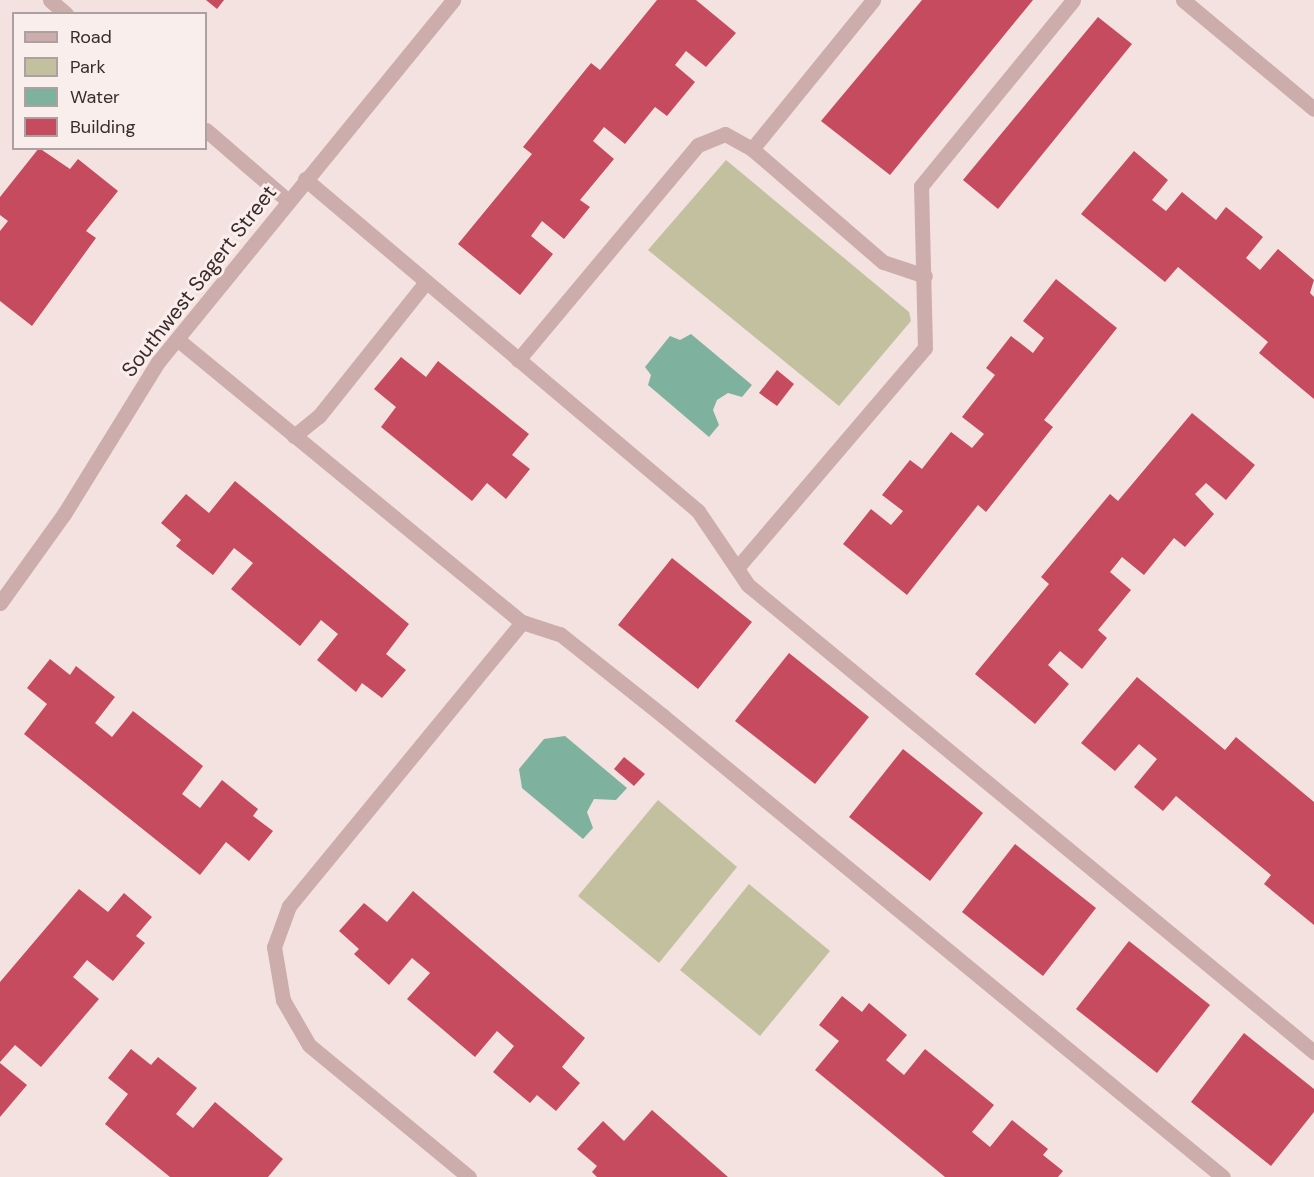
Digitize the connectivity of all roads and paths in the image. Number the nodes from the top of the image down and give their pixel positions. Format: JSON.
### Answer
{"nodes":[{"id":1,"x":50,"y":0,"type":"edge"},
{"id":2,"x":453,"y":0,"type":"edge"},
{"id":3,"x":873,"y":0,"type":"edge"},
{"id":4,"x":1073,"y":0,"type":"edge"},
{"id":5,"x":1182,"y":0,"type":"edge"},
{"id":6,"x":64,"y":12,"type":"edge"},
{"id":7,"x":1314,"y":109,"type":"edge"},
{"id":8,"x":207,"y":131,"type":"edge"},
{"id":9,"x":752,"y":149,"type":"junction"},
{"id":10,"x":305,"y":178,"type":"junction"},
{"id":11,"x":287,"y":200,"type":"junction"},
{"id":12,"x":925,"y":276,"type":"junction"},
{"id":13,"x":426,"y":282,"type":"junction"},
{"id":14,"x":177,"y":339,"type":"junction"},
{"id":15,"x":518,"y":360,"type":"junction"},
{"id":16,"x":294,"y":436,"type":"junction"},
{"id":17,"x":737,"y":568,"type":"junction"},
{"id":18,"x":0,"y":603,"type":"edge"},
{"id":19,"x":522,"y":622,"type":"junction"},
{"id":20,"x":1314,"y":1052,"type":"edge"},
{"id":21,"x":469,"y":1177,"type":"edge"},
{"id":22,"x":1223,"y":1177,"type":"edge"}],
"edges":[{"from":1,"to":6,"type":"street"},
{"from":2,"to":10,"type":"street","name":"Southwest Sagert Street"},
{"from":3,"to":9,"type":"street"},
{"from":4,"to":12,"type":"street"},
{"from":5,"to":7,"type":"street"},
{"from":8,"to":11,"type":"street"},
{"from":9,"to":12,"type":"street"},
{"from":9,"to":15,"type":"street"},
{"from":10,"to":11,"type":"street","name":"Southwest Sagert Street"},
{"from":10,"to":13,"type":"street"},
{"from":11,"to":14,"type":"street","name":"Southwest Sagert Street"},
{"from":12,"to":17,"type":"street"},
{"from":13,"to":15,"type":"street"},
{"from":13,"to":16,"type":"street"},
{"from":14,"to":16,"type":"street"},
{"from":14,"to":18,"type":"street","name":"Southwest Sagert Street"},
{"from":15,"to":17,"type":"street"},
{"from":16,"to":19,"type":"street"},
{"from":17,"to":20,"type":"street"},
{"from":19,"to":21,"type":"street"},
{"from":19,"to":22,"type":"street"}]}
